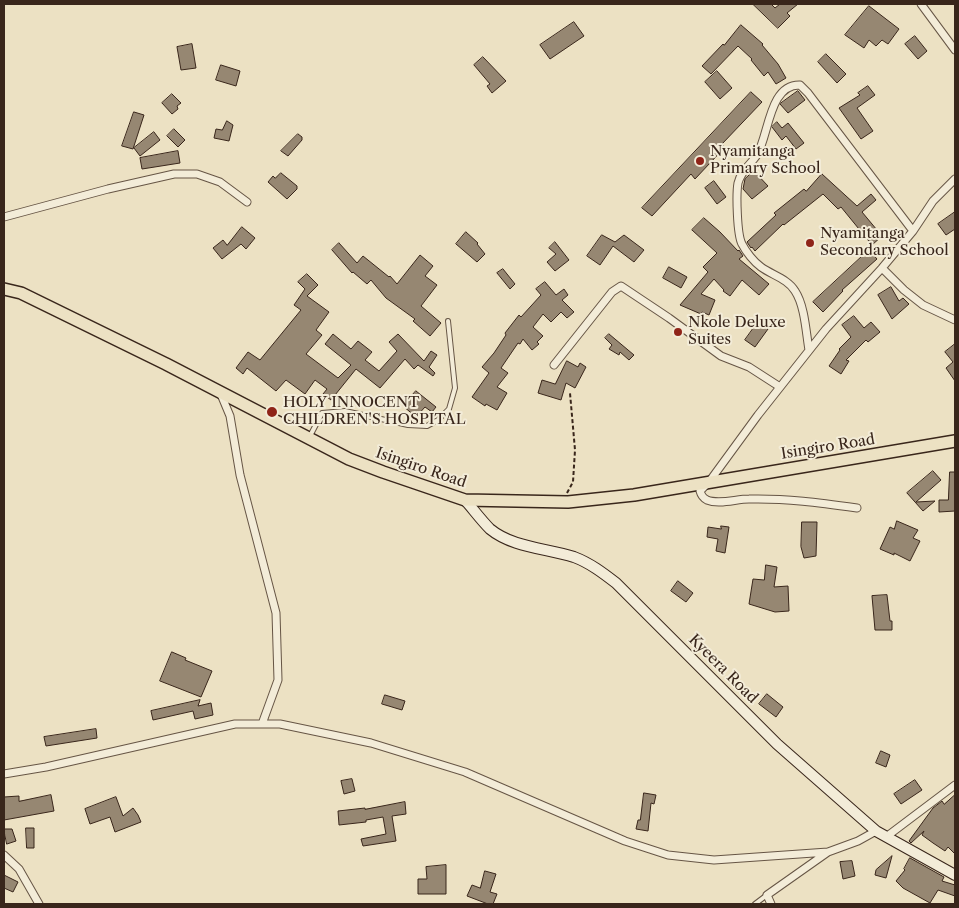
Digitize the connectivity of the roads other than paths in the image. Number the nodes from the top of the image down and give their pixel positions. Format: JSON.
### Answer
{"nodes":[{"id":1,"x":921,"y":4,"type":"edge"},
{"id":2,"x":955,"y":50,"type":"edge"},
{"id":3,"x":955,"y":179,"type":"edge"},
{"id":4,"x":247,"y":202,"type":"dead end"},
{"id":5,"x":4,"y":217,"type":"edge"},
{"id":6,"x":913,"y":231,"type":"junction"},
{"id":7,"x":882,"y":268,"type":"junction"},
{"id":8,"x":4,"y":289,"type":"edge"},
{"id":9,"x":955,"y":320,"type":"edge"},
{"id":10,"x":448,"y":321,"type":"dead end"},
{"id":11,"x":809,"y":350,"type":"junction"},
{"id":12,"x":554,"y":365,"type":"dead end"},
{"id":13,"x":780,"y":387,"type":"junction"},
{"id":14,"x":220,"y":392,"type":"junction"},
{"id":15,"x":309,"y":438,"type":"junction"},
{"id":16,"x":955,"y":441,"type":"edge"},
{"id":17,"x":709,"y":482,"type":"junction"},
{"id":18,"x":465,"y":500,"type":"junction"},
{"id":19,"x":857,"y":508,"type":"dead end"},
{"id":20,"x":262,"y":724,"type":"junction"},
{"id":21,"x":4,"y":774,"type":"edge"},
{"id":22,"x":955,"y":786,"type":"edge"},
{"id":23,"x":876,"y":831,"type":"junction"},
{"id":24,"x":886,"y":837,"type":"junction"},
{"id":25,"x":828,"y":852,"type":"junction"},
{"id":26,"x":4,"y":855,"type":"edge"},
{"id":27,"x":955,"y":875,"type":"edge"},
{"id":28,"x":767,"y":895,"type":"junction"},
{"id":29,"x":39,"y":904,"type":"edge"},
{"id":30,"x":755,"y":904,"type":"edge"},
{"id":31,"x":770,"y":904,"type":"edge"}],
"edges":[{"from":1,"to":2,"type":"street"},
{"from":3,"to":6,"type":"street"},
{"from":4,"to":5,"type":"street"},
{"from":6,"to":7,"type":"street"},
{"from":6,"to":11,"type":"street"},
{"from":7,"to":9,"type":"street"},
{"from":7,"to":11,"type":"street"},
{"from":8,"to":14,"type":"main road","name":"Isingiro Road"},
{"from":10,"to":15,"type":"lane"},
{"from":11,"to":13,"type":"street"},
{"from":12,"to":13,"type":"street"},
{"from":13,"to":17,"type":"street"},
{"from":14,"to":15,"type":"main road","name":"Isingiro Road"},
{"from":14,"to":20,"type":"street"},
{"from":15,"to":18,"type":"main road","name":"Isingiro Road"},
{"from":16,"to":17,"type":"main road","name":"Isingiro Road"},
{"from":17,"to":18,"type":"main road","name":"Isingiro Road"},
{"from":17,"to":19,"type":"street"},
{"from":18,"to":23,"type":"main road","name":"Kyeera Road"},
{"from":20,"to":21,"type":"street"},
{"from":20,"to":25,"type":"street"},
{"from":22,"to":24,"type":"street"},
{"from":23,"to":24,"type":"main road","name":"Kyeera Road"},
{"from":23,"to":25,"type":"street"},
{"from":24,"to":27,"type":"main road","name":"Kyeera Road"},
{"from":25,"to":28,"type":"street"},
{"from":26,"to":29,"type":"street"},
{"from":28,"to":30,"type":"lane"},
{"from":28,"to":31,"type":"street"}]}
